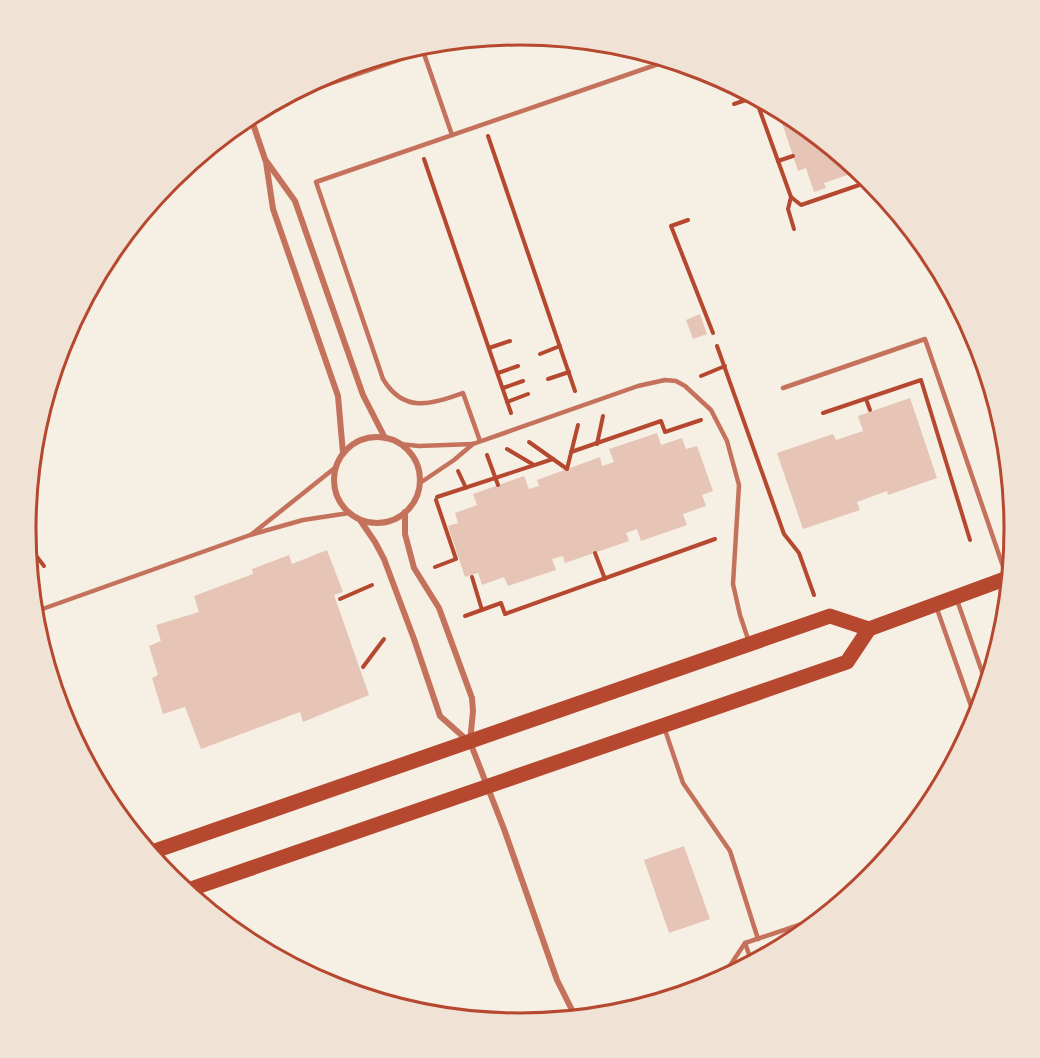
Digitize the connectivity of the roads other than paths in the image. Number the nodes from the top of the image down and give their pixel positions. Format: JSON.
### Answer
{"nodes":[{"id":1,"x":424,"y":54,"type":"edge"},
{"id":2,"x":656,"y":65,"type":"edge"},
{"id":3,"x":374,"y":68,"type":"edge"},
{"id":4,"x":359,"y":73,"type":"edge"},
{"id":5,"x":254,"y":125,"type":"edge"},
{"id":6,"x":452,"y":135,"type":"junction"},
{"id":7,"x":266,"y":162,"type":"junction"},
{"id":8,"x":783,"y":388,"type":"dead end"},
{"id":9,"x":385,"y":438,"type":"junction"},
{"id":10,"x":480,"y":441,"type":"junction"},
{"id":11,"x":400,"y":444,"type":"junction"},
{"id":12,"x":473,"y":444,"type":"junction"},
{"id":13,"x":343,"y":453,"type":"junction"},
{"id":14,"x":336,"y":467,"type":"junction"},
{"id":15,"x":420,"y":483,"type":"junction"},
{"id":16,"x":405,"y":512,"type":"junction"},
{"id":17,"x":349,"y":513,"type":"junction"},
{"id":18,"x":360,"y":520,"type":"junction"},
{"id":19,"x":250,"y":535,"type":"junction"},
{"id":20,"x":1003,"y":562,"type":"edge"},
{"id":21,"x":1001,"y":579,"type":"edge"},
{"id":22,"x":956,"y":596,"type":"junction"},
{"id":23,"x":936,"y":604,"type":"junction"},
{"id":24,"x":43,"y":609,"type":"edge"},
{"id":25,"x":869,"y":629,"type":"junction"},
{"id":26,"x":750,"y":645,"type":"junction"},
{"id":27,"x":982,"y":672,"type":"edge"},
{"id":28,"x":971,"y":704,"type":"edge"},
{"id":29,"x":663,"y":725,"type":"junction"},
{"id":30,"x":470,"y":742,"type":"junction"},
{"id":31,"x":487,"y":786,"type":"junction"},
{"id":32,"x":158,"y":850,"type":"edge"},
{"id":33,"x":195,"y":887,"type":"edge"},
{"id":34,"x":796,"y":926,"type":"edge"},
{"id":35,"x":758,"y":939,"type":"junction"},
{"id":36,"x":745,"y":943,"type":"junction"},
{"id":37,"x":749,"y":955,"type":"edge"},
{"id":38,"x":731,"y":964,"type":"edge"},
{"id":39,"x":572,"y":1010,"type":"edge"}],
"edges":[{"from":1,"to":6,"type":"lane"},
{"from":2,"to":6,"type":"lane"},
{"from":3,"to":4,"type":"street"},
{"from":5,"to":7,"type":"street"},
{"from":6,"to":10,"type":"lane"},
{"from":7,"to":9,"type":"street"},
{"from":7,"to":13,"type":"street"},
{"from":8,"to":20,"type":"lane"},
{"from":9,"to":11,"type":"street"},
{"from":9,"to":13,"type":"street"},
{"from":10,"to":12,"type":"lane"},
{"from":10,"to":26,"type":"lane"},
{"from":11,"to":12,"type":"lane"},
{"from":11,"to":15,"type":"street"},
{"from":12,"to":15,"type":"lane"},
{"from":13,"to":14,"type":"street"},
{"from":14,"to":17,"type":"street"},
{"from":14,"to":19,"type":"lane"},
{"from":15,"to":16,"type":"street"},
{"from":16,"to":18,"type":"street"},
{"from":16,"to":30,"type":"street"},
{"from":17,"to":18,"type":"street"},
{"from":17,"to":19,"type":"lane"},
{"from":18,"to":30,"type":"street"},
{"from":19,"to":24,"type":"lane"},
{"from":21,"to":22,"type":"main road"},
{"from":22,"to":23,"type":"main road"},
{"from":22,"to":27,"type":"lane"},
{"from":23,"to":25,"type":"main road"},
{"from":23,"to":28,"type":"lane"},
{"from":25,"to":26,"type":"main road"},
{"from":25,"to":29,"type":"main road"},
{"from":26,"to":30,"type":"main road"},
{"from":29,"to":31,"type":"main road"},
{"from":29,"to":35,"type":"lane"},
{"from":30,"to":31,"type":"street"},
{"from":30,"to":32,"type":"main road"},
{"from":31,"to":33,"type":"main road"},
{"from":31,"to":39,"type":"street"},
{"from":34,"to":35,"type":"lane"},
{"from":35,"to":36,"type":"lane"},
{"from":36,"to":37,"type":"lane"},
{"from":36,"to":38,"type":"lane"}]}
